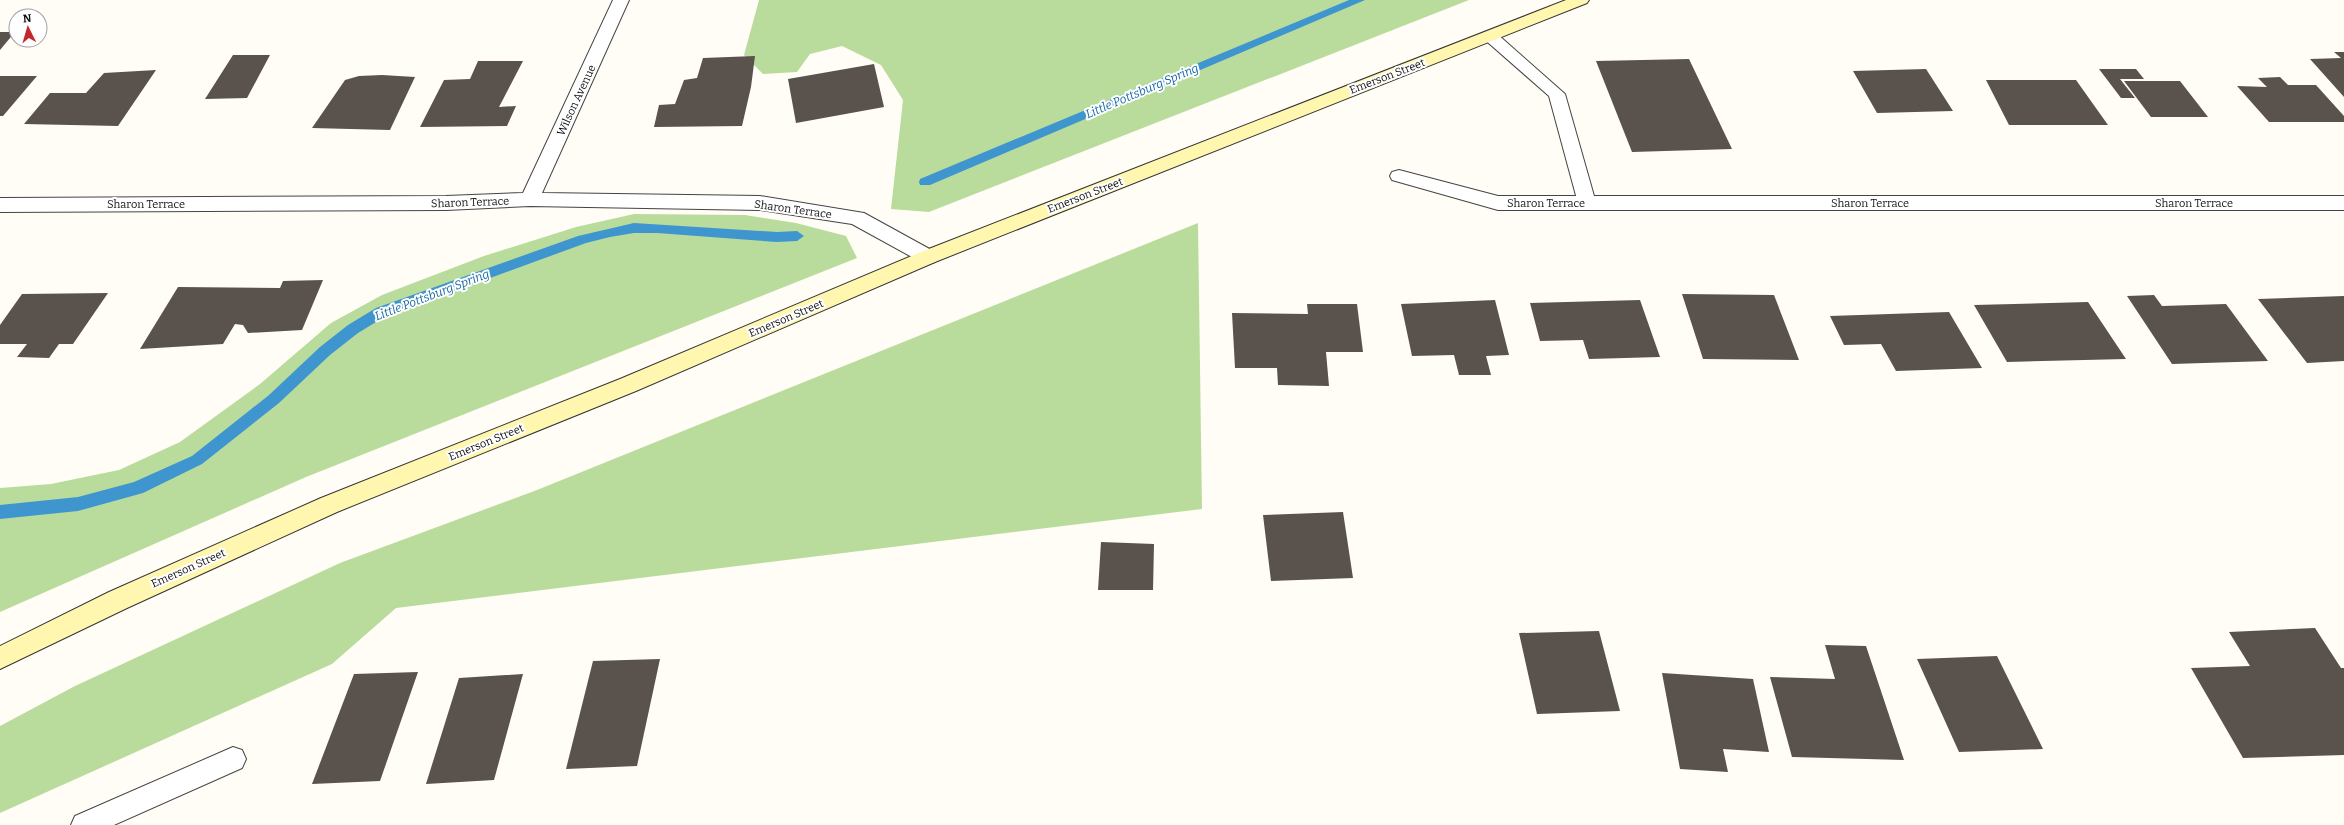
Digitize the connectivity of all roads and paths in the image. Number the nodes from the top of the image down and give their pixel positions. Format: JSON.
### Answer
{"nodes":[{"id":1,"x":622,"y":0,"type":"edge"},
{"id":2,"x":1581,"y":0,"type":"edge"},
{"id":3,"x":1490,"y":36,"type":"junction"},
{"id":4,"x":1399,"y":176,"type":"dead end"},
{"id":5,"x":530,"y":200,"type":"junction"},
{"id":6,"x":1587,"y":203,"type":"junction"},
{"id":7,"x":2344,"y":203,"type":"edge"},
{"id":8,"x":0,"y":205,"type":"edge"},
{"id":9,"x":928,"y":257,"type":"junction"},
{"id":10,"x":0,"y":658,"type":"edge"},
{"id":11,"x":233,"y":759,"type":"dead end"},
{"id":12,"x":84,"y":825,"type":"edge"}],
"edges":[{"from":1,"to":5,"type":"street","name":"Wilson Avenue"},
{"from":2,"to":3,"type":"main road","name":"Emerson Street"},
{"from":3,"to":6,"type":"lane"},
{"from":3,"to":9,"type":"main road","name":"Emerson Street"},
{"from":4,"to":6,"type":"street","name":"Sharon Terrace"},
{"from":5,"to":8,"type":"street","name":"Sharon Terrace"},
{"from":5,"to":9,"type":"street","name":"Sharon Terrace"},
{"from":6,"to":7,"type":"street","name":"Sharon Terrace"},
{"from":9,"to":10,"type":"main road","name":"Emerson Street"},
{"from":11,"to":12,"type":"lane"}]}
